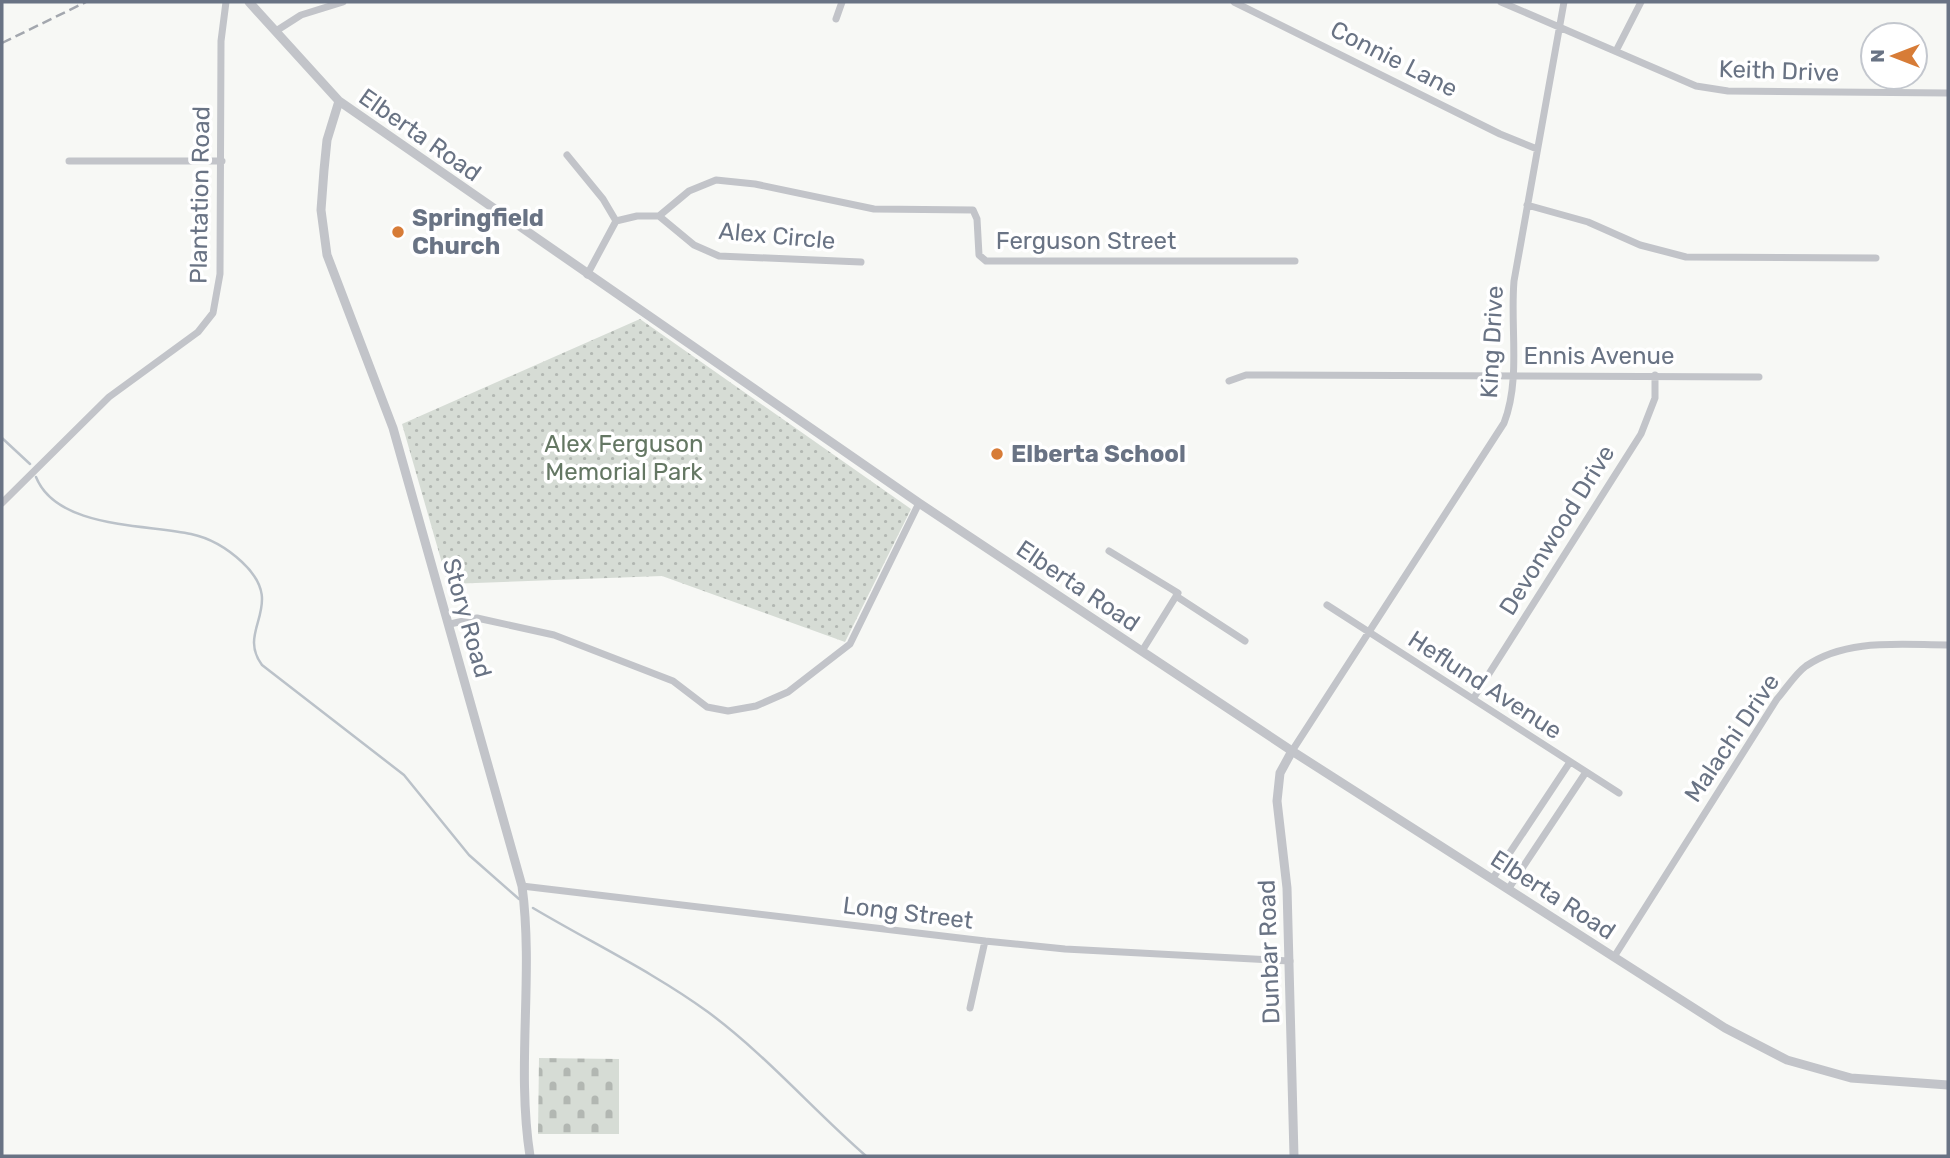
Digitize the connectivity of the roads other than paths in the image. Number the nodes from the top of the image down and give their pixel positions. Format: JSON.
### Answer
{"nodes":[{"id":1,"x":226,"y":2,"type":"edge"},
{"id":2,"x":249,"y":2,"type":"edge"},
{"id":3,"x":343,"y":2,"type":"edge"},
{"id":4,"x":842,"y":2,"type":"edge"},
{"id":5,"x":1234,"y":2,"type":"edge"},
{"id":6,"x":1501,"y":2,"type":"edge"},
{"id":7,"x":1564,"y":2,"type":"edge"},
{"id":8,"x":1641,"y":2,"type":"edge"},
{"id":9,"x":836,"y":19,"type":"dead end"},
{"id":10,"x":1559,"y":25,"type":"junction"},
{"id":11,"x":276,"y":31,"type":"junction"},
{"id":12,"x":1616,"y":51,"type":"junction"},
{"id":13,"x":1948,"y":93,"type":"edge"},
{"id":14,"x":339,"y":102,"type":"junction"},
{"id":15,"x":1537,"y":149,"type":"junction"},
{"id":16,"x":567,"y":155,"type":"dead end"},
{"id":17,"x":69,"y":161,"type":"dead end"},
{"id":18,"x":222,"y":161,"type":"junction"},
{"id":19,"x":1527,"y":205,"type":"junction"},
{"id":20,"x":659,"y":216,"type":"junction"},
{"id":21,"x":616,"y":221,"type":"junction"},
{"id":22,"x":1876,"y":258,"type":"dead end"},
{"id":23,"x":1295,"y":261,"type":"dead end"},
{"id":24,"x":861,"y":262,"type":"dead end"},
{"id":25,"x":587,"y":275,"type":"junction"},
{"id":26,"x":1513,"y":375,"type":"junction"},
{"id":27,"x":1655,"y":375,"type":"junction"},
{"id":28,"x":1759,"y":376,"type":"dead end"},
{"id":29,"x":1229,"y":381,"type":"dead end"},
{"id":30,"x":2,"y":503,"type":"edge"},
{"id":31,"x":919,"y":503,"type":"junction"},
{"id":32,"x":1109,"y":551,"type":"dead end"},
{"id":33,"x":1176,"y":596,"type":"junction"},
{"id":34,"x":1327,"y":605,"type":"dead end"},
{"id":35,"x":450,"y":624,"type":"junction"},
{"id":36,"x":1367,"y":633,"type":"junction"},
{"id":37,"x":1245,"y":642,"type":"dead end"},
{"id":38,"x":1948,"y":645,"type":"edge"},
{"id":39,"x":1142,"y":651,"type":"junction"},
{"id":40,"x":1473,"y":699,"type":"junction"},
{"id":41,"x":1292,"y":751,"type":"junction"},
{"id":42,"x":1570,"y":762,"type":"junction"},
{"id":43,"x":1586,"y":772,"type":"junction"},
{"id":44,"x":1619,"y":793,"type":"dead end"},
{"id":45,"x":1493,"y":878,"type":"junction"},
{"id":46,"x":522,"y":886,"type":"junction"},
{"id":47,"x":1509,"y":888,"type":"junction"},
{"id":48,"x":985,"y":941,"type":"junction"},
{"id":49,"x":1614,"y":957,"type":"junction"},
{"id":50,"x":1290,"y":961,"type":"junction"},
{"id":51,"x":970,"y":1008,"type":"dead end"},
{"id":52,"x":1948,"y":1085,"type":"edge"},
{"id":53,"x":530,"y":1156,"type":"edge"},
{"id":54,"x":1294,"y":1156,"type":"edge"}],
"edges":[{"from":1,"to":18,"type":"street","name":"Plantation Road"},
{"from":2,"to":11,"type":"street","name":"Elberta Road"},
{"from":3,"to":11,"type":"street"},
{"from":4,"to":9,"type":"street"},
{"from":5,"to":15,"type":"street","name":"Connie Lane"},
{"from":6,"to":10,"type":"street","name":"Keith Drive"},
{"from":7,"to":10,"type":"street","name":"King Drive"},
{"from":8,"to":12,"type":"street"},
{"from":10,"to":12,"type":"street","name":"Keith Drive"},
{"from":10,"to":15,"type":"street","name":"King Drive"},
{"from":11,"to":14,"type":"street","name":"Elberta Road"},
{"from":12,"to":13,"type":"street","name":"Keith Drive"},
{"from":14,"to":25,"type":"street","name":"Elberta Road"},
{"from":14,"to":35,"type":"street","name":"Story Road"},
{"from":15,"to":19,"type":"street","name":"King Drive"},
{"from":16,"to":21,"type":"street"},
{"from":17,"to":18,"type":"street"},
{"from":18,"to":30,"type":"street","name":"Plantation Road"},
{"from":19,"to":22,"type":"street"},
{"from":19,"to":26,"type":"street","name":"King Drive"},
{"from":20,"to":21,"type":"street"},
{"from":20,"to":23,"type":"street","name":"Ferguson Street"},
{"from":20,"to":24,"type":"street","name":"Alex Circle"},
{"from":21,"to":25,"type":"street"},
{"from":25,"to":31,"type":"street","name":"Elberta Road"},
{"from":26,"to":27,"type":"street","name":"Ennis Avenue"},
{"from":26,"to":29,"type":"street","name":"Ennis Avenue"},
{"from":26,"to":36,"type":"street","name":"King Drive"},
{"from":27,"to":28,"type":"street","name":"Ennis Avenue"},
{"from":27,"to":40,"type":"street","name":"Devonwood Drive"},
{"from":31,"to":35,"type":"street"},
{"from":31,"to":39,"type":"street","name":"Elberta Road"},
{"from":32,"to":33,"type":"street"},
{"from":33,"to":37,"type":"street"},
{"from":33,"to":39,"type":"street"},
{"from":34,"to":36,"type":"street","name":"Heflund Avenue"},
{"from":35,"to":46,"type":"street","name":"Story Road"},
{"from":36,"to":40,"type":"street","name":"Heflund Avenue"},
{"from":36,"to":41,"type":"street","name":"King Drive"},
{"from":38,"to":49,"type":"street","name":"Malachi Drive"},
{"from":39,"to":41,"type":"street","name":"Elberta Road"},
{"from":40,"to":42,"type":"street","name":"Heflund Avenue"},
{"from":41,"to":45,"type":"street","name":"Elberta Road"},
{"from":41,"to":50,"type":"street","name":"Dunbar Road"},
{"from":42,"to":43,"type":"street"},
{"from":42,"to":45,"type":"street","name":"Heflund Avenue"},
{"from":43,"to":44,"type":"street"},
{"from":43,"to":47,"type":"street"},
{"from":45,"to":47,"type":"street","name":"Elberta Road"},
{"from":46,"to":48,"type":"street","name":"Long Street"},
{"from":46,"to":53,"type":"street","name":"Story Road"},
{"from":47,"to":49,"type":"street","name":"Elberta Road"},
{"from":48,"to":50,"type":"street","name":"Long Street"},
{"from":48,"to":51,"type":"street"},
{"from":49,"to":52,"type":"street","name":"Elberta Road"},
{"from":50,"to":54,"type":"street","name":"Dunbar Road"}]}
